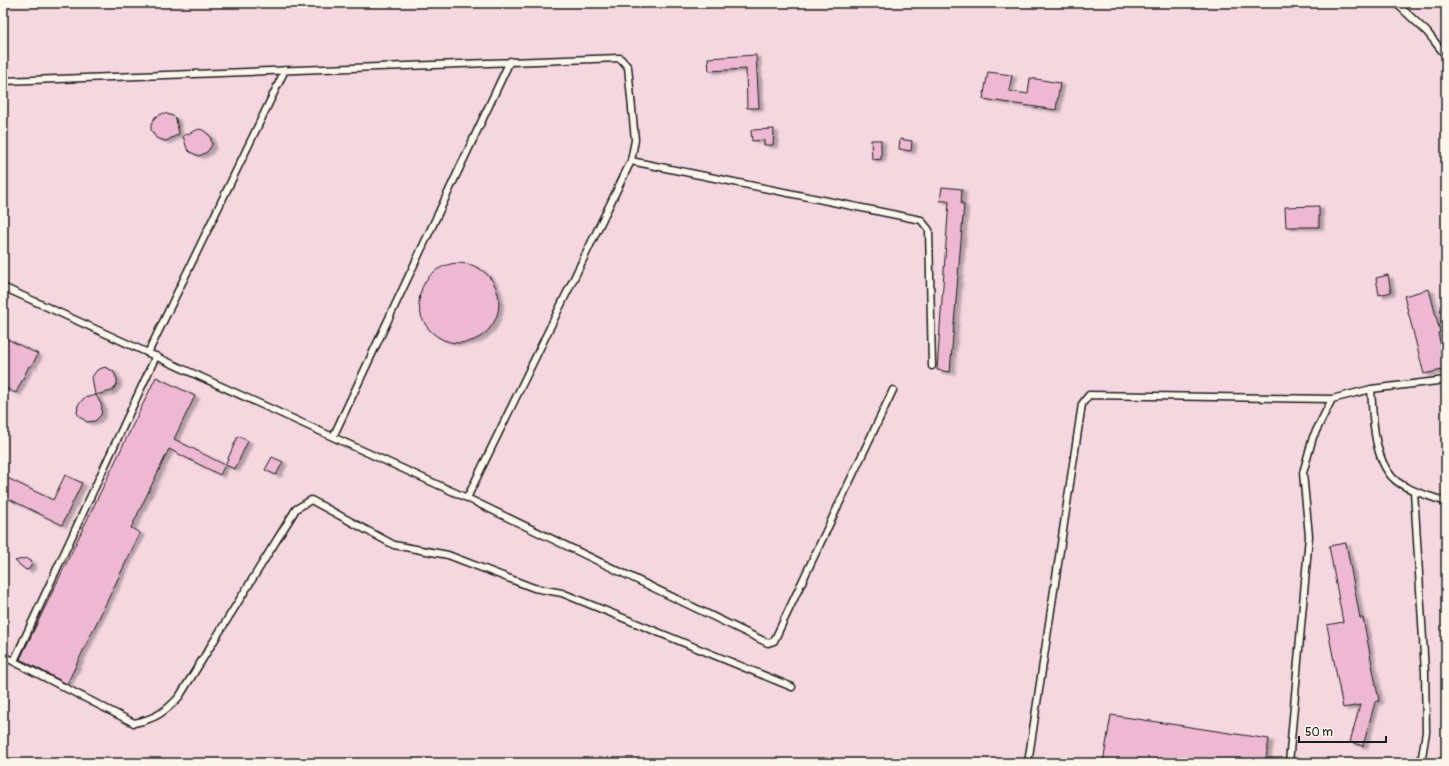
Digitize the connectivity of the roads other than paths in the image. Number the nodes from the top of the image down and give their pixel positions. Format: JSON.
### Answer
{"nodes":[{"id":1,"x":1396,"y":3,"type":"edge"},
{"id":2,"x":1446,"y":56,"type":"edge"},
{"id":3,"x":510,"y":61,"type":"junction"},
{"id":4,"x":285,"y":70,"type":"junction"},
{"id":5,"x":3,"y":81,"type":"edge"},
{"id":6,"x":631,"y":161,"type":"junction"},
{"id":7,"x":3,"y":287,"type":"edge"},
{"id":8,"x":148,"y":353,"type":"junction"},
{"id":9,"x":156,"y":356,"type":"junction"},
{"id":10,"x":932,"y":366,"type":"dead end"},
{"id":11,"x":1446,"y":380,"type":"edge"},
{"id":12,"x":1371,"y":389,"type":"junction"},
{"id":13,"x":893,"y":390,"type":"dead end"},
{"id":14,"x":1332,"y":399,"type":"junction"},
{"id":15,"x":334,"y":437,"type":"junction"},
{"id":16,"x":1414,"y":491,"type":"junction"},
{"id":17,"x":467,"y":498,"type":"junction"},
{"id":18,"x":1446,"y":502,"type":"edge"},
{"id":19,"x":3,"y":656,"type":"edge"},
{"id":20,"x":14,"y":661,"type":"junction"},
{"id":21,"x":792,"y":687,"type":"dead end"},
{"id":22,"x":1028,"y":763,"type":"edge"},
{"id":23,"x":1289,"y":763,"type":"edge"},
{"id":24,"x":1421,"y":763,"type":"edge"}],
"edges":[{"from":1,"to":2,"type":"lane"},
{"from":3,"to":4,"type":"lane"},
{"from":3,"to":6,"type":"lane"},
{"from":3,"to":15,"type":"lane"},
{"from":4,"to":5,"type":"lane"},
{"from":4,"to":8,"type":"lane"},
{"from":6,"to":10,"type":"lane"},
{"from":6,"to":17,"type":"lane"},
{"from":7,"to":8,"type":"lane"},
{"from":8,"to":9,"type":"lane"},
{"from":9,"to":15,"type":"lane"},
{"from":9,"to":20,"type":"lane"},
{"from":11,"to":12,"type":"lane"},
{"from":12,"to":14,"type":"lane"},
{"from":12,"to":16,"type":"lane"},
{"from":13,"to":17,"type":"lane"},
{"from":14,"to":22,"type":"lane"},
{"from":14,"to":23,"type":"lane"},
{"from":15,"to":17,"type":"lane"},
{"from":16,"to":18,"type":"lane"},
{"from":16,"to":24,"type":"lane"},
{"from":19,"to":20,"type":"lane"},
{"from":20,"to":21,"type":"lane"}]}
